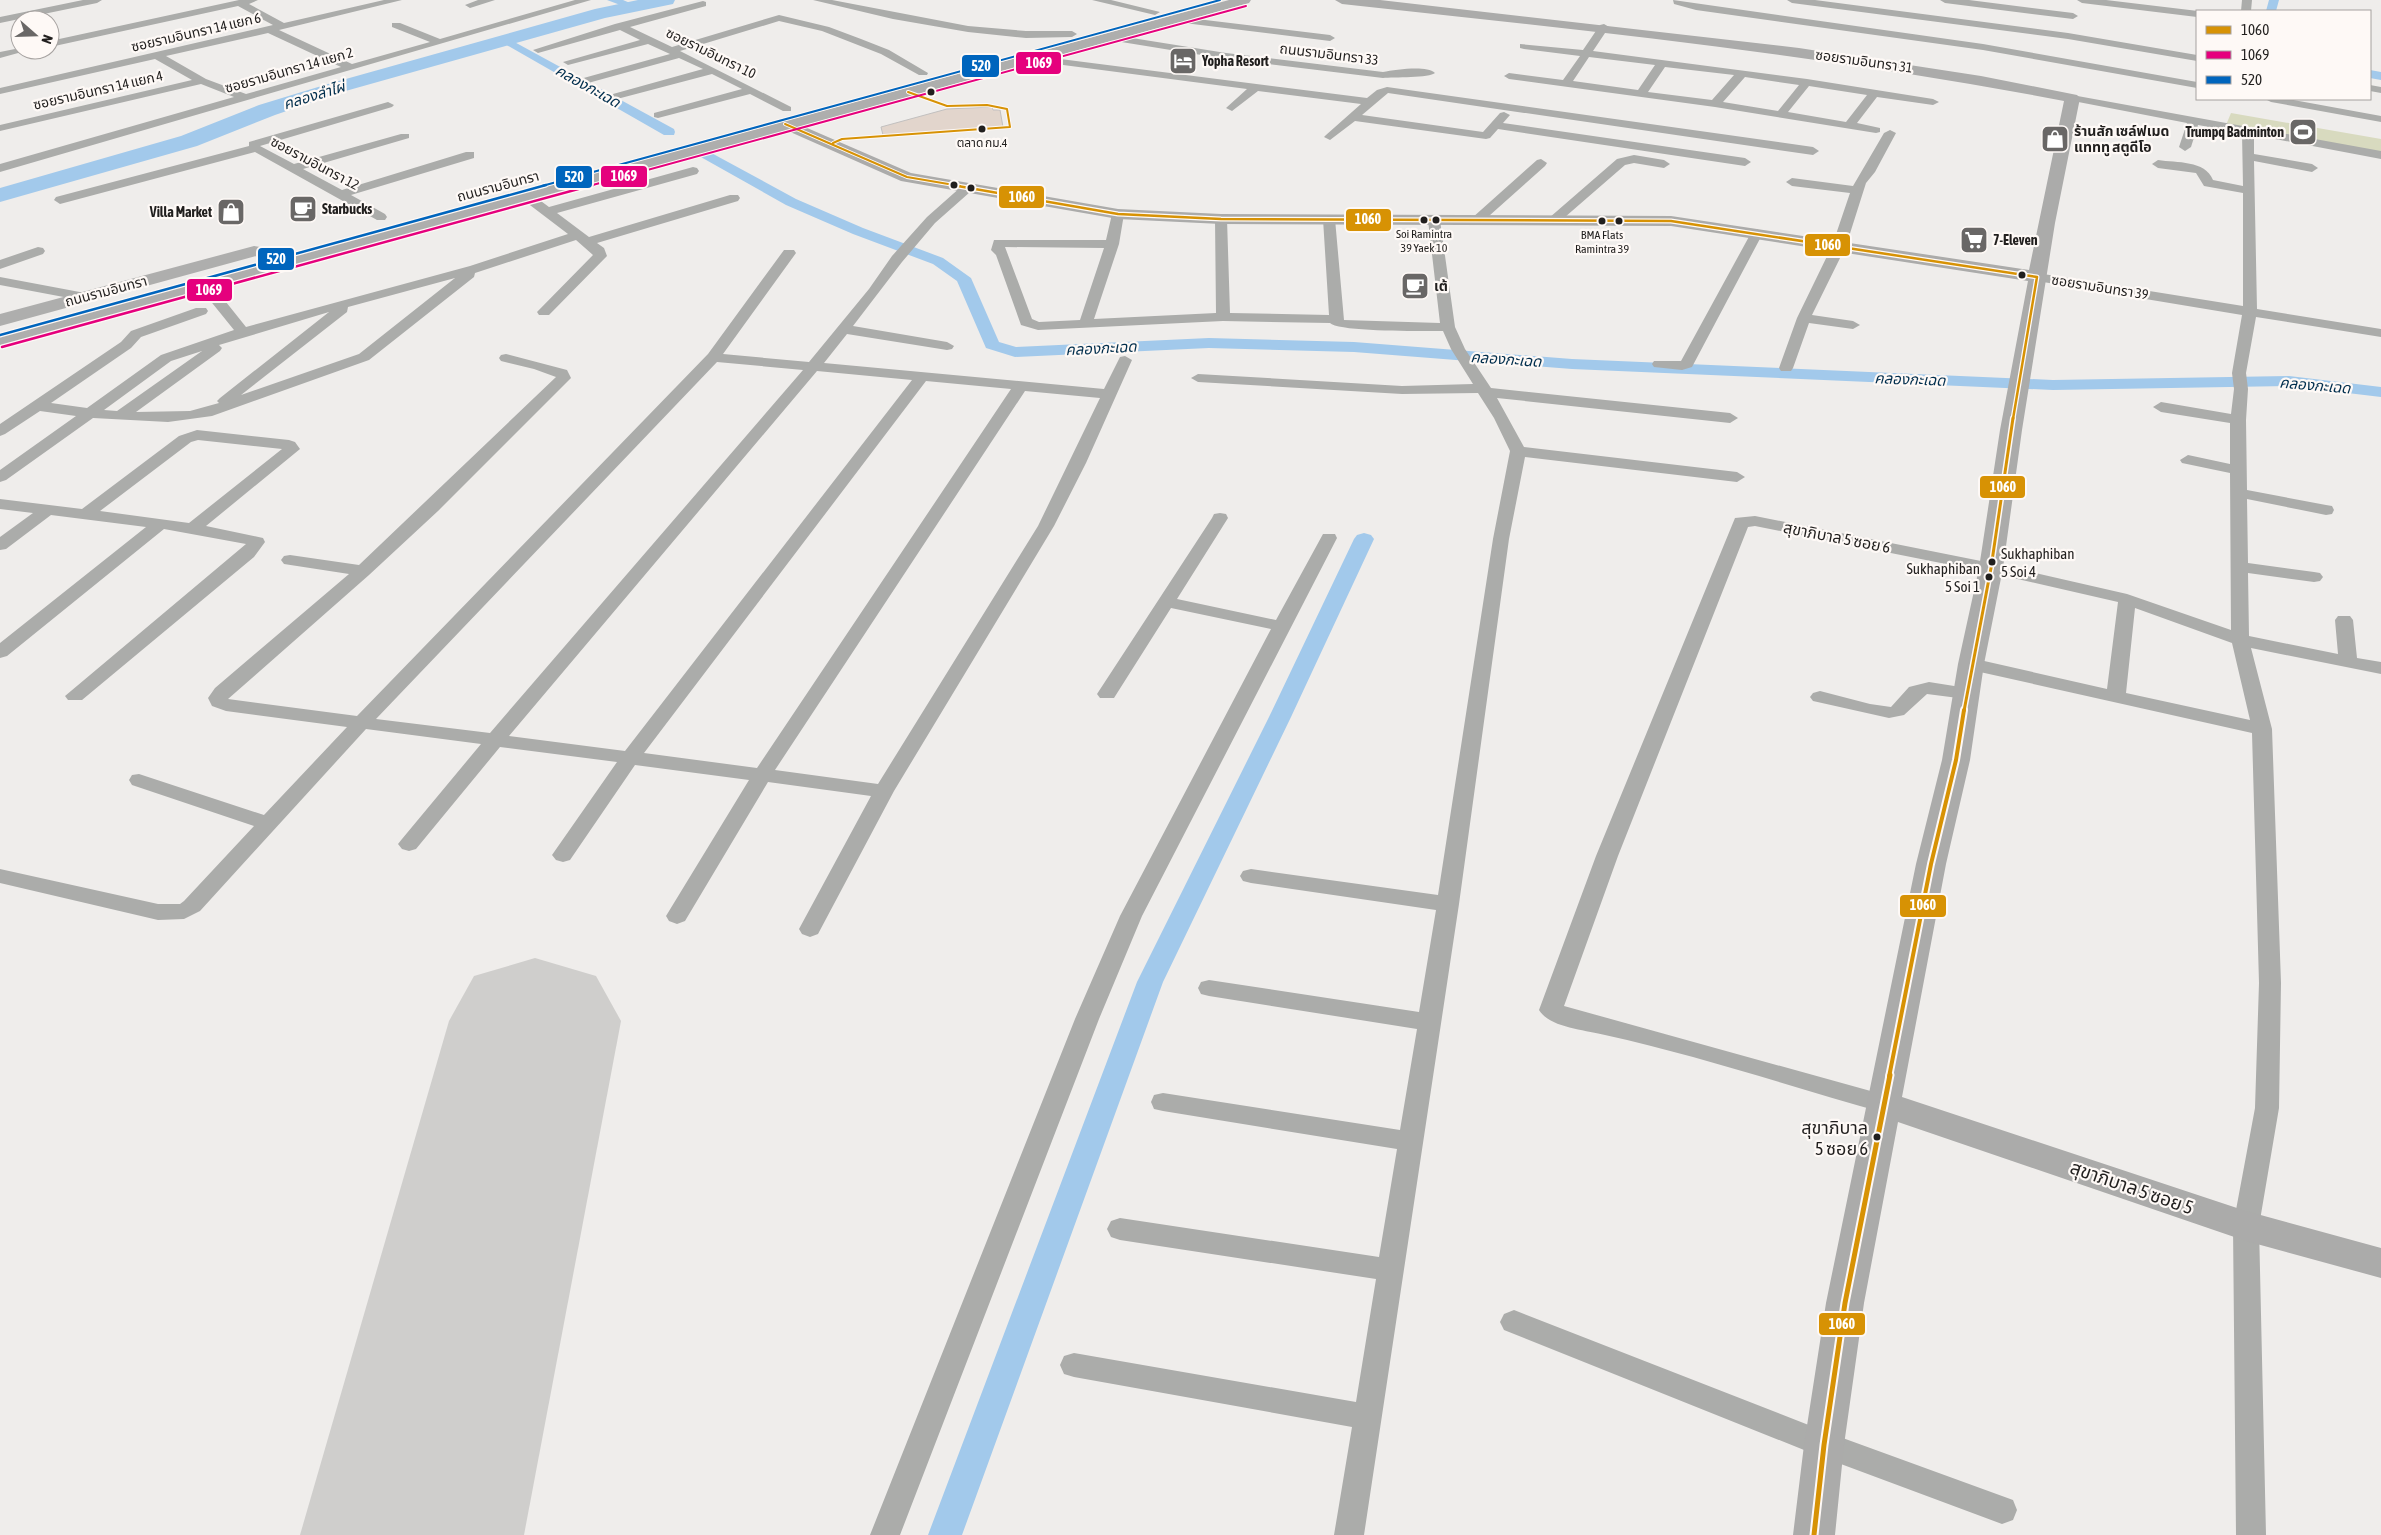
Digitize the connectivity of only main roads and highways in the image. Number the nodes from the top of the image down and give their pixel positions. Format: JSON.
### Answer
{"nodes":[{"id":1,"x":1198,"y":0,"type":"edge"},
{"id":2,"x":1244,"y":0,"type":"edge"},
{"id":3,"x":786,"y":117,"type":"junction"},
{"id":4,"x":22,"y":314,"type":"junction"},
{"id":5,"x":0,"y":320,"type":"edge"},
{"id":6,"x":36,"y":331,"type":"junction"},
{"id":7,"x":0,"y":341,"type":"edge"}],
"edges":[{"from":1,"to":3,"type":"main road","name":"ถนนรามอินทรา"},
{"from":2,"to":3,"type":"main road","name":"ถนนรามอินทรา"},
{"from":3,"to":4,"type":"main road","name":"ถนนรามอินทรา"},
{"from":3,"to":6,"type":"main road","name":"ถนนรามอินทรา"},
{"from":4,"to":5,"type":"main road","name":"ถนนรามอินทรา"},
{"from":4,"to":6,"type":"main road"},
{"from":6,"to":7,"type":"main road","name":"ถนนรามอินทรา"}]}
